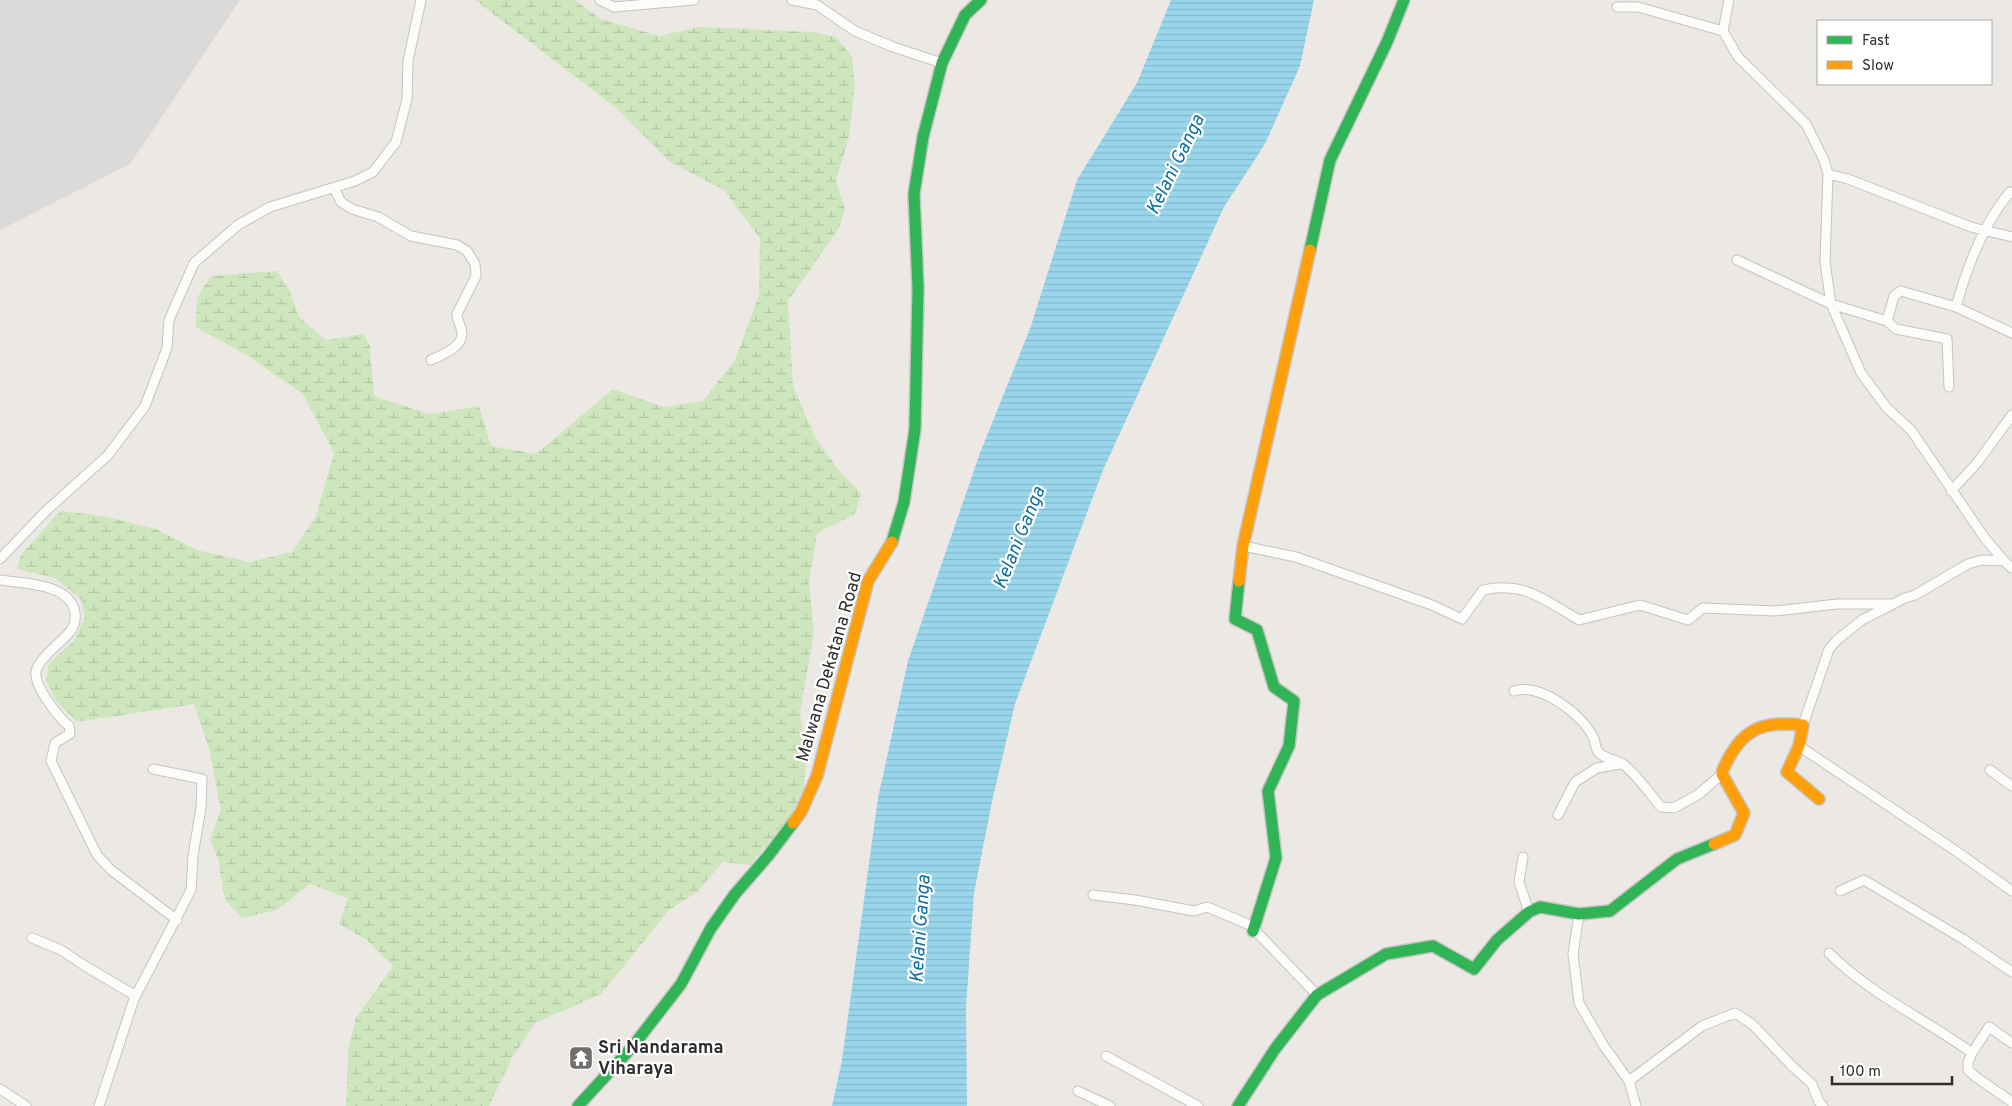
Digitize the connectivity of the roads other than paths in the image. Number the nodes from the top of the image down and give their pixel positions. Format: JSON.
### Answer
{"nodes":[{"id":1,"x":421,"y":0,"type":"edge"},
{"id":2,"x":600,"y":0,"type":"edge"},
{"id":3,"x":694,"y":0,"type":"edge"},
{"id":4,"x":792,"y":0,"type":"edge"},
{"id":5,"x":1404,"y":0,"type":"edge"},
{"id":6,"x":1729,"y":0,"type":"edge"},
{"id":7,"x":977,"y":1,"type":"edge"},
{"id":8,"x":1617,"y":8,"type":"dead end"},
{"id":9,"x":1724,"y":30,"type":"junction"},
{"id":10,"x":942,"y":63,"type":"junction"},
{"id":11,"x":1828,"y":174,"type":"junction"},
{"id":12,"x":336,"y":187,"type":"junction"},
{"id":13,"x":2012,"y":193,"type":"edge"},
{"id":14,"x":1985,"y":231,"type":"junction"},
{"id":15,"x":2012,"y":238,"type":"edge"},
{"id":16,"x":1737,"y":260,"type":"dead end"},
{"id":17,"x":1831,"y":304,"type":"junction"},
{"id":18,"x":1956,"y":306,"type":"junction"},
{"id":19,"x":1887,"y":321,"type":"junction"},
{"id":20,"x":2012,"y":333,"type":"edge"},
{"id":21,"x":431,"y":360,"type":"dead end"},
{"id":22,"x":1949,"y":387,"type":"dead end"},
{"id":23,"x":2012,"y":415,"type":"edge"},
{"id":24,"x":1951,"y":491,"type":"junction"},
{"id":25,"x":1243,"y":546,"type":"junction"},
{"id":26,"x":0,"y":559,"type":"edge"},
{"id":27,"x":2010,"y":566,"type":"edge"},
{"id":28,"x":0,"y":580,"type":"edge"},
{"id":29,"x":1894,"y":604,"type":"junction"},
{"id":30,"x":1514,"y":691,"type":"dead end"},
{"id":31,"x":1803,"y":725,"type":"junction"},
{"id":32,"x":1799,"y":746,"type":"junction"},
{"id":33,"x":1622,"y":763,"type":"junction"},
{"id":34,"x":153,"y":769,"type":"dead end"},
{"id":35,"x":1990,"y":770,"type":"dead end"},
{"id":36,"x":1722,"y":774,"type":"junction"},
{"id":37,"x":2012,"y":786,"type":"edge"},
{"id":38,"x":1819,"y":799,"type":"dead end"},
{"id":39,"x":1558,"y":815,"type":"dead end"},
{"id":40,"x":1523,"y":856,"type":"dead end"},
{"id":41,"x":2012,"y":891,"type":"edge"},
{"id":42,"x":1840,"y":892,"type":"dead end"},
{"id":43,"x":1093,"y":895,"type":"dead end"},
{"id":44,"x":1529,"y":912,"type":"junction"},
{"id":45,"x":1579,"y":914,"type":"junction"},
{"id":46,"x":177,"y":920,"type":"junction"},
{"id":47,"x":1253,"y":931,"type":"junction"},
{"id":48,"x":32,"y":938,"type":"dead end"},
{"id":49,"x":1829,"y":953,"type":"dead end"},
{"id":50,"x":2012,"y":972,"type":"edge"},
{"id":51,"x":1317,"y":995,"type":"junction"},
{"id":52,"x":136,"y":996,"type":"junction"},
{"id":53,"x":2012,"y":1044,"type":"edge"},
{"id":54,"x":1972,"y":1053,"type":"junction"},
{"id":55,"x":1106,"y":1056,"type":"dead end"},
{"id":56,"x":1629,"y":1081,"type":"junction"},
{"id":57,"x":0,"y":1089,"type":"edge"},
{"id":58,"x":1078,"y":1091,"type":"dead end"},
{"id":59,"x":2012,"y":1102,"type":"edge"},
{"id":60,"x":1240,"y":1105,"type":"edge"},
{"id":61,"x":26,"y":1106,"type":"edge"},
{"id":62,"x":99,"y":1106,"type":"edge"},
{"id":63,"x":578,"y":1106,"type":"edge"},
{"id":64,"x":1110,"y":1106,"type":"edge"},
{"id":65,"x":1198,"y":1106,"type":"edge"},
{"id":66,"x":1636,"y":1106,"type":"edge"},
{"id":67,"x":1823,"y":1106,"type":"edge"}],
"edges":[{"from":1,"to":12,"type":"street"},
{"from":2,"to":3,"type":"street"},
{"from":4,"to":10,"type":"street"},
{"from":5,"to":25,"type":"street"},
{"from":6,"to":9,"type":"street"},
{"from":7,"to":10,"type":"street","name":"Malwana Dekatana Road"},
{"from":8,"to":9,"type":"street"},
{"from":9,"to":11,"type":"street"},
{"from":10,"to":63,"type":"street","name":"Malwana Dekatana Road"},
{"from":11,"to":14,"type":"street"},
{"from":11,"to":17,"type":"street"},
{"from":12,"to":21,"type":"street"},
{"from":12,"to":26,"type":"street"},
{"from":13,"to":14,"type":"street"},
{"from":14,"to":15,"type":"street"},
{"from":14,"to":18,"type":"street"},
{"from":16,"to":17,"type":"street"},
{"from":17,"to":19,"type":"street"},
{"from":17,"to":24,"type":"street"},
{"from":18,"to":19,"type":"street"},
{"from":18,"to":20,"type":"street"},
{"from":19,"to":22,"type":"street"},
{"from":23,"to":24,"type":"street"},
{"from":24,"to":27,"type":"street"},
{"from":25,"to":29,"type":"street"},
{"from":25,"to":47,"type":"street"},
{"from":27,"to":29,"type":"street"},
{"from":28,"to":46,"type":"street"},
{"from":29,"to":31,"type":"street"},
{"from":30,"to":33,"type":"street"},
{"from":31,"to":32,"type":"street"},
{"from":31,"to":36,"type":"street"},
{"from":32,"to":38,"type":"street"},
{"from":32,"to":41,"type":"street"},
{"from":33,"to":36,"type":"street"},
{"from":33,"to":39,"type":"street"},
{"from":34,"to":46,"type":"street"},
{"from":35,"to":37,"type":"street"},
{"from":36,"to":45,"type":"street"},
{"from":40,"to":44,"type":"street"},
{"from":42,"to":50,"type":"street"},
{"from":43,"to":47,"type":"street"},
{"from":44,"to":45,"type":"street"},
{"from":44,"to":51,"type":"street"},
{"from":45,"to":56,"type":"street"},
{"from":46,"to":52,"type":"street"},
{"from":47,"to":51,"type":"street"},
{"from":48,"to":52,"type":"street"},
{"from":49,"to":54,"type":"street"},
{"from":51,"to":60,"type":"street"},
{"from":52,"to":62,"type":"street"},
{"from":53,"to":54,"type":"street"},
{"from":54,"to":59,"type":"street"},
{"from":55,"to":65,"type":"street"},
{"from":56,"to":66,"type":"street"},
{"from":56,"to":67,"type":"street"},
{"from":57,"to":61,"type":"street"},
{"from":58,"to":64,"type":"street"}]}
